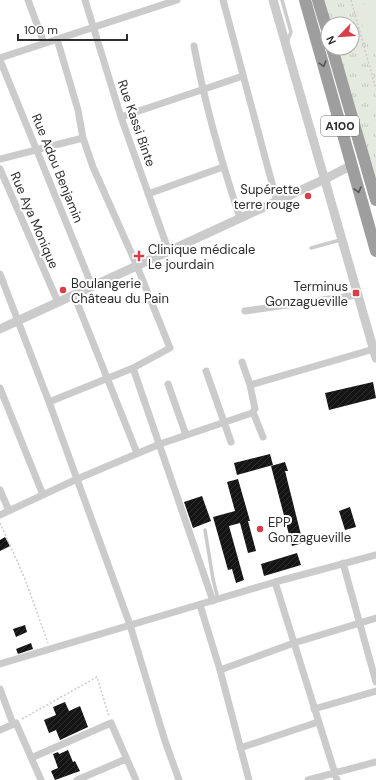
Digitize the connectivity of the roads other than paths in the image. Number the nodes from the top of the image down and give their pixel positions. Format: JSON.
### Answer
{"nodes":[{"id":1,"x":28,"y":0,"type":"edge"},
{"id":2,"x":85,"y":0,"type":"edge"},
{"id":3,"x":177,"y":0,"type":"edge"},
{"id":4,"x":224,"y":0,"type":"edge"},
{"id":5,"x":273,"y":0,"type":"edge"},
{"id":6,"x":282,"y":0,"type":"edge"},
{"id":7,"x":304,"y":0,"type":"edge"},
{"id":8,"x":318,"y":0,"type":"edge"},
{"id":9,"x":323,"y":16,"type":"edge"},
{"id":10,"x":94,"y":28,"type":"junction"},
{"id":11,"x":57,"y":39,"type":"junction"},
{"id":12,"x":44,"y":43,"type":"junction"},
{"id":13,"x":286,"y":45,"type":"junction"},
{"id":14,"x":194,"y":46,"type":"dead end"},
{"id":15,"x":334,"y":56,"type":"edge"},
{"id":16,"x":0,"y":59,"type":"edge"},
{"id":17,"x":243,"y":76,"type":"junction"},
{"id":18,"x":202,"y":90,"type":"junction"},
{"id":19,"x":121,"y":117,"type":"junction"},
{"id":20,"x":83,"y":138,"type":"junction"},
{"id":21,"x":37,"y":149,"type":"junction"},
{"id":22,"x":0,"y":159,"type":"edge"},
{"id":23,"x":352,"y":165,"type":"junction"},
{"id":24,"x":223,"y":167,"type":"junction"},
{"id":25,"x":0,"y":169,"type":"edge"},
{"id":26,"x":325,"y":179,"type":"junction"},
{"id":27,"x":148,"y":194,"type":"junction"},
{"id":28,"x":376,"y":200,"type":"edge"},
{"id":29,"x":277,"y":202,"type":"junction"},
{"id":30,"x":240,"y":218,"type":"junction"},
{"id":31,"x":341,"y":239,"type":"junction"},
{"id":32,"x":311,"y":248,"type":"dead end"},
{"id":33,"x":169,"y":252,"type":"junction"},
{"id":34,"x":376,"y":252,"type":"edge"},
{"id":35,"x":137,"y":266,"type":"junction"},
{"id":36,"x":0,"y":274,"type":"edge"},
{"id":37,"x":92,"y":286,"type":"junction"},
{"id":38,"x":74,"y":295,"type":"junction"},
{"id":39,"x":358,"y":295,"type":"junction"},
{"id":40,"x":58,"y":302,"type":"junction"},
{"id":41,"x":245,"y":311,"type":"dead end"},
{"id":42,"x":17,"y":321,"type":"junction"},
{"id":43,"x":0,"y":329,"type":"edge"},
{"id":44,"x":375,"y":353,"type":"edge"},
{"id":45,"x":242,"y":362,"type":"dead end"},
{"id":46,"x":133,"y":368,"type":"junction"},
{"id":47,"x":206,"y":370,"type":"dead end"},
{"id":48,"x":107,"y":377,"type":"junction"},
{"id":49,"x":168,"y":384,"type":"dead end"},
{"id":50,"x":250,"y":385,"type":"junction"},
{"id":51,"x":0,"y":388,"type":"edge"},
{"id":52,"x":49,"y":402,"type":"junction"},
{"id":53,"x":254,"y":412,"type":"junction"},
{"id":54,"x":224,"y":422,"type":"junction"},
{"id":55,"x":186,"y":435,"type":"junction"},
{"id":56,"x":263,"y":437,"type":"dead end"},
{"id":57,"x":231,"y":442,"type":"dead end"},
{"id":58,"x":160,"y":444,"type":"junction"},
{"id":59,"x":137,"y":453,"type":"junction"},
{"id":60,"x":77,"y":479,"type":"junction"},
{"id":61,"x":0,"y":490,"type":"edge"},
{"id":62,"x":43,"y":495,"type":"junction"},
{"id":63,"x":9,"y":511,"type":"junction"},
{"id":64,"x":0,"y":515,"type":"edge"},
{"id":65,"x":205,"y":530,"type":"dead end"},
{"id":66,"x":376,"y":555,"type":"edge"},
{"id":67,"x":343,"y":563,"type":"junction"},
{"id":68,"x":275,"y":582,"type":"junction"},
{"id":69,"x":215,"y":600,"type":"junction"},
{"id":70,"x":200,"y":604,"type":"junction"},
{"id":71,"x":376,"y":618,"type":"edge"},
{"id":72,"x":359,"y":623,"type":"junction"},
{"id":73,"x":130,"y":625,"type":"junction"},
{"id":74,"x":294,"y":643,"type":"junction"},
{"id":75,"x":0,"y":664,"type":"edge"},
{"id":76,"x":220,"y":670,"type":"junction"},
{"id":77,"x":376,"y":682,"type":"edge"},
{"id":78,"x":0,"y":689,"type":"edge"},
{"id":79,"x":376,"y":691,"type":"edge"},
{"id":80,"x":314,"y":709,"type":"junction"},
{"id":81,"x":318,"y":722,"type":"junction"},
{"id":82,"x":14,"y":724,"type":"junction"},
{"id":83,"x":0,"y":730,"type":"edge"},
{"id":84,"x":240,"y":748,"type":"junction"},
{"id":85,"x":31,"y":758,"type":"junction"},
{"id":86,"x":126,"y":759,"type":"junction"},
{"id":87,"x":376,"y":762,"type":"edge"},
{"id":88,"x":335,"y":772,"type":"junction"},
{"id":89,"x":41,"y":780,"type":"edge"},
{"id":90,"x":77,"y":780,"type":"edge"},
{"id":91,"x":136,"y":780,"type":"edge"},
{"id":92,"x":179,"y":780,"type":"edge"},
{"id":93,"x":249,"y":780,"type":"edge"},
{"id":94,"x":308,"y":780,"type":"edge"},
{"id":95,"x":337,"y":780,"type":"edge"}],
"edges":[{"from":1,"to":12,"type":"street"},
{"from":2,"to":10,"type":"street","name":"Rue Kassi Binte"},
{"from":3,"to":10,"type":"street"},
{"from":4,"to":17,"type":"street"},
{"from":5,"to":13,"type":"street"},
{"from":6,"to":13,"type":"lane"},
{"from":7,"to":23,"type":"highway","number":"A100","one_way":true},
{"from":8,"to":9,"type":"highway"},
{"from":10,"to":11,"type":"street"},
{"from":10,"to":19,"type":"street","name":"Rue Kassi Binte"},
{"from":11,"to":12,"type":"street"},
{"from":11,"to":20,"type":"street"},
{"from":12,"to":16,"type":"street"},
{"from":13,"to":26,"type":"street"},
{"from":14,"to":18,"type":"street"},
{"from":15,"to":28,"type":"highway","number":"A100"},
{"from":16,"to":21,"type":"street","name":"Rue Adou Benjamin"},
{"from":17,"to":18,"type":"street"},
{"from":17,"to":29,"type":"street"},
{"from":18,"to":19,"type":"street"},
{"from":18,"to":24,"type":"street"},
{"from":19,"to":27,"type":"street","name":"Rue Kassi Binte"},
{"from":20,"to":21,"type":"street"},
{"from":20,"to":35,"type":"street"},
{"from":21,"to":22,"type":"street"},
{"from":21,"to":37,"type":"street","name":"Rue Adou Benjamin"},
{"from":23,"to":26,"type":"street"},
{"from":23,"to":34,"type":"highway","number":"A100","one_way":true},
{"from":24,"to":27,"type":"street"},
{"from":24,"to":30,"type":"street"},
{"from":25,"to":40,"type":"street","name":"Rue Aya Monique"},
{"from":26,"to":29,"type":"street"},
{"from":26,"to":31,"type":"street"},
{"from":27,"to":33,"type":"street","name":"Rue Kassi Binte"},
{"from":29,"to":30,"type":"street"},
{"from":30,"to":33,"type":"street"},
{"from":31,"to":32,"type":"lane"},
{"from":31,"to":39,"type":"street"},
{"from":33,"to":35,"type":"street"},
{"from":35,"to":37,"type":"street"},
{"from":35,"to":46,"type":"street"},
{"from":36,"to":42,"type":"street"},
{"from":37,"to":38,"type":"street"},
{"from":38,"to":40,"type":"street"},
{"from":38,"to":48,"type":"street"},
{"from":39,"to":41,"type":"street"},
{"from":39,"to":44,"type":"street"},
{"from":40,"to":42,"type":"street"},
{"from":42,"to":43,"type":"street"},
{"from":42,"to":52,"type":"street"},
{"from":44,"to":50,"type":"street"},
{"from":45,"to":50,"type":"street"},
{"from":46,"to":48,"type":"street"},
{"from":46,"to":58,"type":"street"},
{"from":47,"to":54,"type":"street"},
{"from":48,"to":52,"type":"street"},
{"from":48,"to":59,"type":"street"},
{"from":49,"to":55,"type":"street"},
{"from":50,"to":53,"type":"street"},
{"from":51,"to":62,"type":"street"},
{"from":52,"to":60,"type":"street"},
{"from":53,"to":54,"type":"street"},
{"from":53,"to":56,"type":"street"},
{"from":54,"to":55,"type":"street"},
{"from":54,"to":57,"type":"street"},
{"from":55,"to":58,"type":"street"},
{"from":58,"to":59,"type":"street"},
{"from":58,"to":69,"type":"street"},
{"from":59,"to":60,"type":"street"},
{"from":60,"to":62,"type":"street"},
{"from":60,"to":73,"type":"street"},
{"from":61,"to":63,"type":"street"},
{"from":62,"to":63,"type":"street"},
{"from":63,"to":64,"type":"street"},
{"from":65,"to":69,"type":"lane"},
{"from":66,"to":67,"type":"street"},
{"from":67,"to":68,"type":"street"},
{"from":67,"to":72,"type":"street"},
{"from":68,"to":69,"type":"street"},
{"from":68,"to":74,"type":"street"},
{"from":69,"to":70,"type":"street"},
{"from":70,"to":73,"type":"street"},
{"from":70,"to":76,"type":"street"},
{"from":71,"to":72,"type":"street"},
{"from":72,"to":74,"type":"street"},
{"from":72,"to":77,"type":"street"},
{"from":73,"to":75,"type":"street"},
{"from":73,"to":92,"type":"street"},
{"from":74,"to":76,"type":"street"},
{"from":74,"to":80,"type":"street"},
{"from":76,"to":84,"type":"street"},
{"from":78,"to":82,"type":"street"},
{"from":79,"to":80,"type":"street"},
{"from":80,"to":81,"type":"street"},
{"from":81,"to":84,"type":"street"},
{"from":81,"to":88,"type":"street"},
{"from":82,"to":83,"type":"street"},
{"from":82,"to":85,"type":"street"},
{"from":84,"to":93,"type":"street"},
{"from":85,"to":86,"type":"street"},
{"from":85,"to":89,"type":"street"},
{"from":86,"to":90,"type":"street"},
{"from":86,"to":91,"type":"street"},
{"from":87,"to":88,"type":"street"},
{"from":88,"to":94,"type":"street"},
{"from":88,"to":95,"type":"street"}]}
